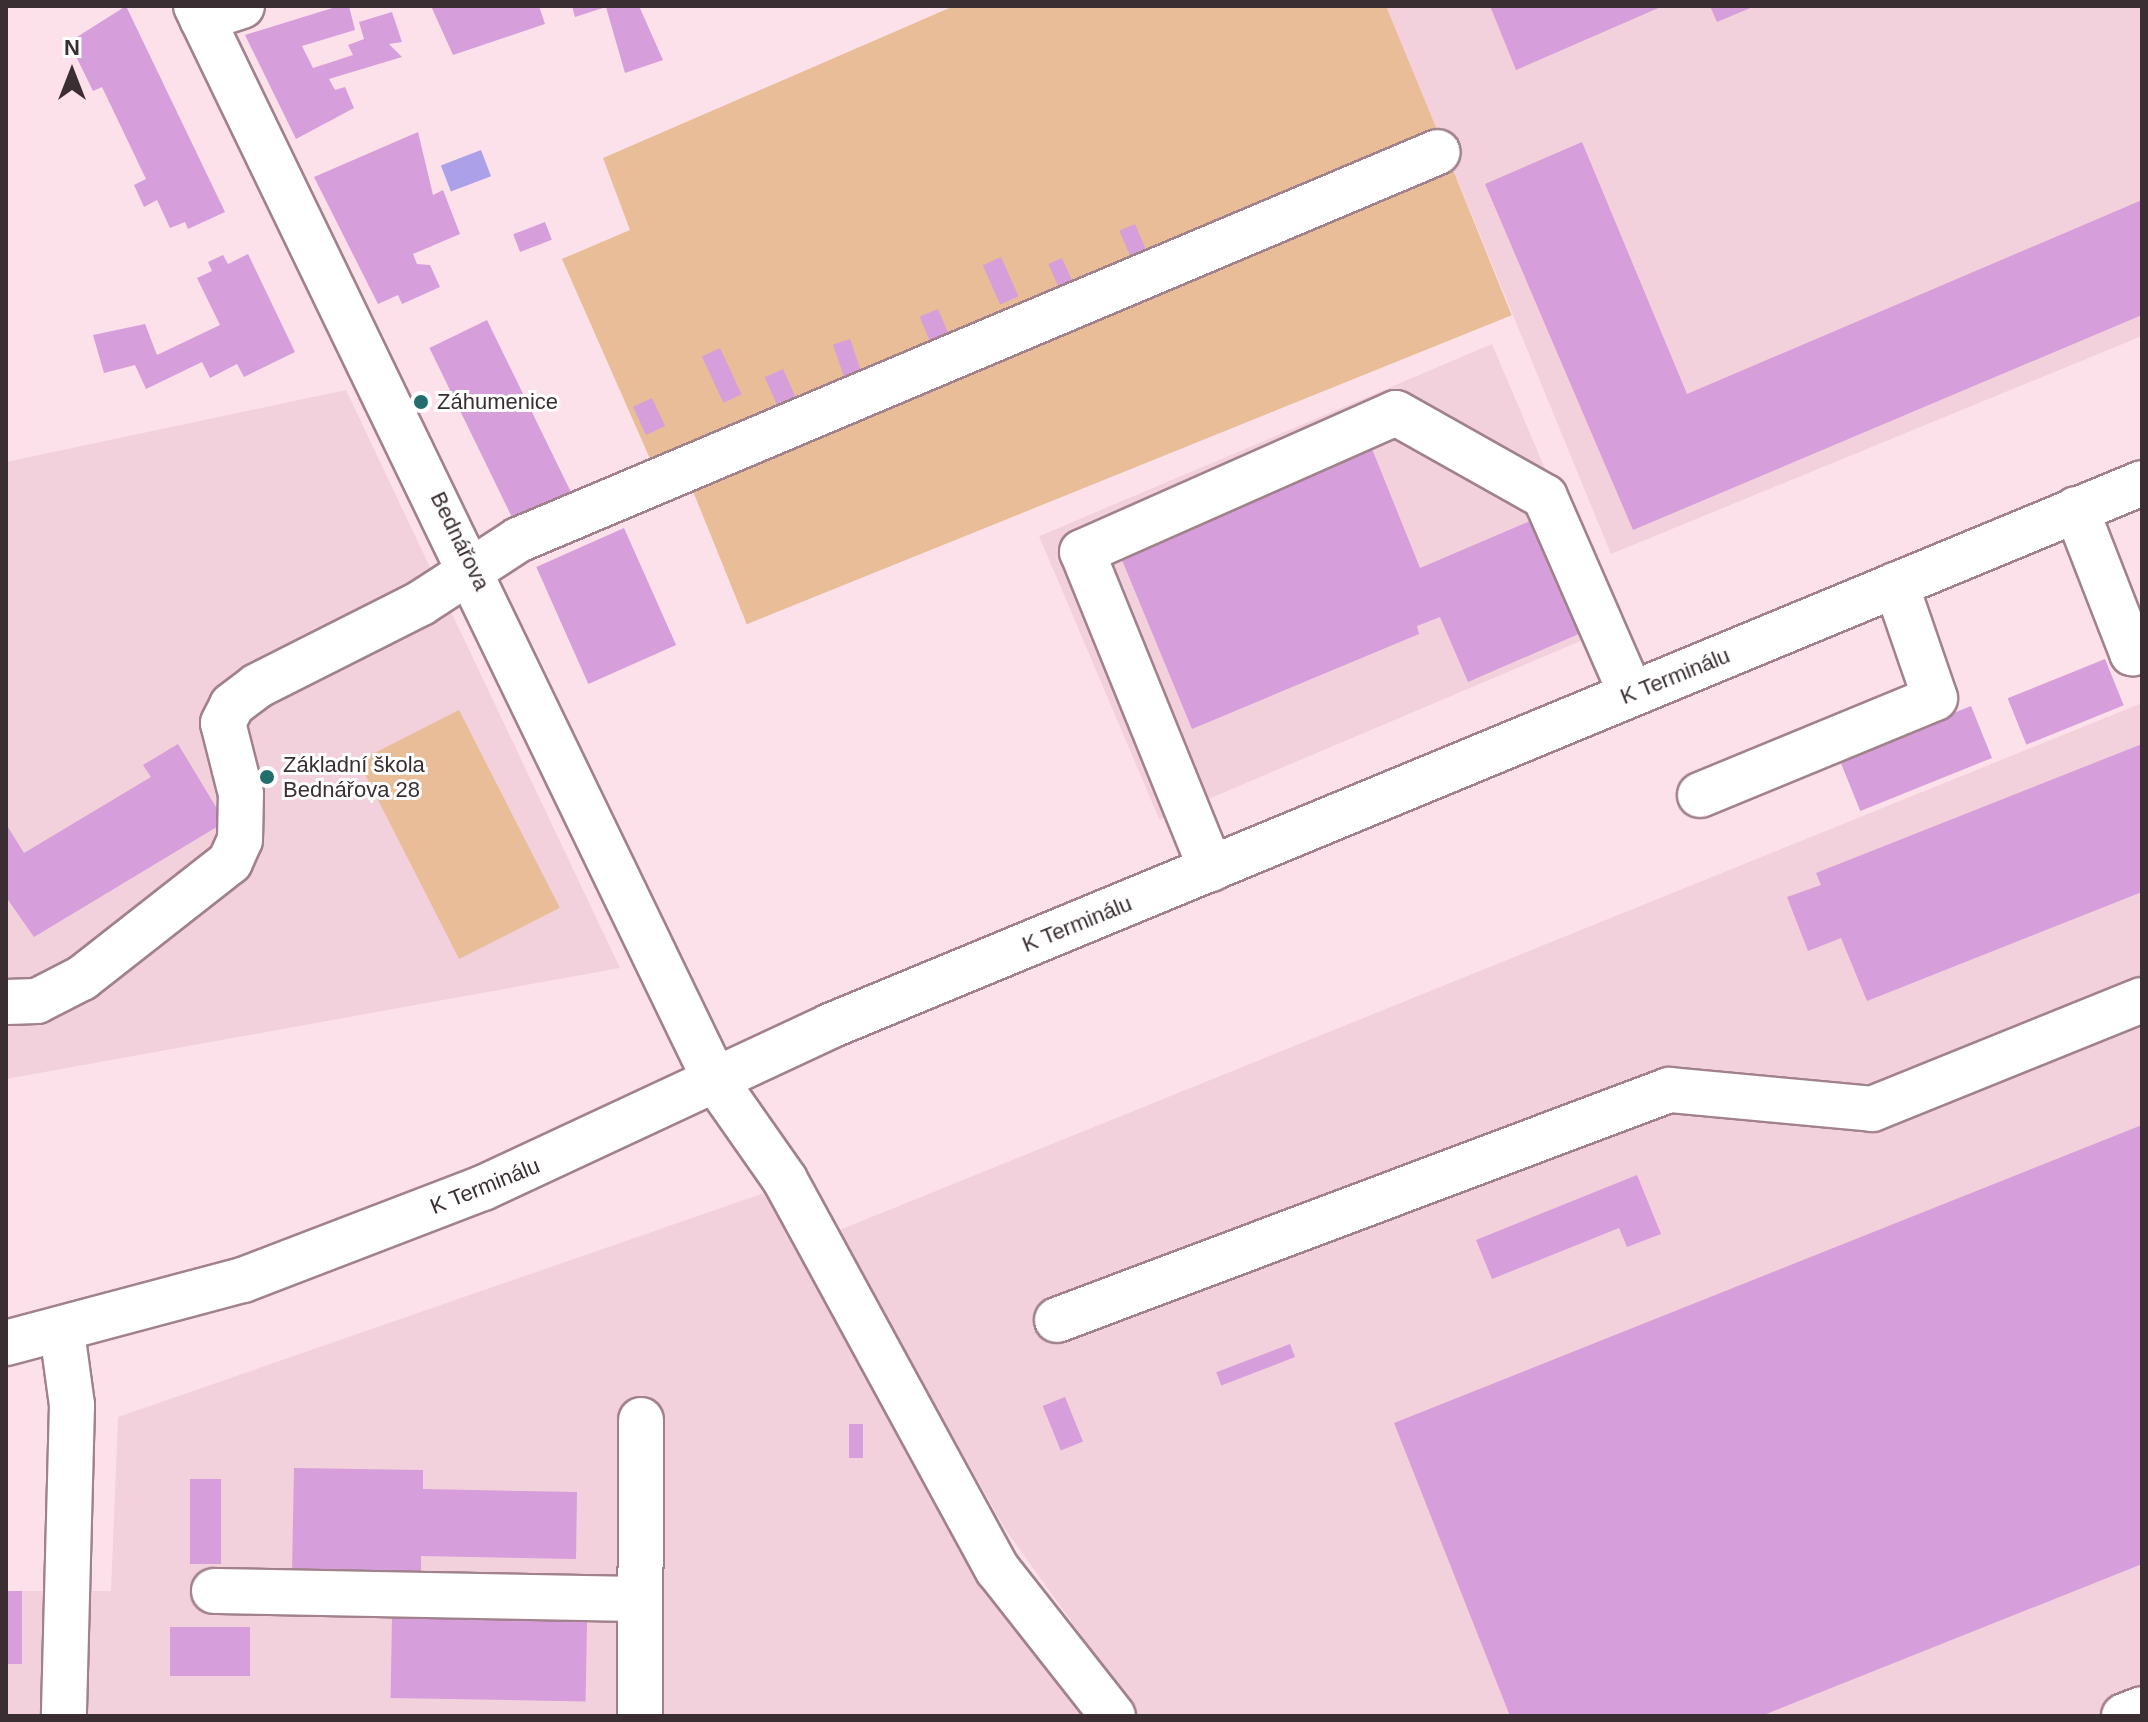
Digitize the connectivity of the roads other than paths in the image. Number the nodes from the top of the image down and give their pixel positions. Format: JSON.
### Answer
{"nodes":[{"id":1,"x":213,"y":10,"type":"edge"},
{"id":2,"x":1438,"y":152,"type":"dead end"},
{"id":3,"x":2142,"y":483,"type":"edge"},
{"id":4,"x":2076,"y":509,"type":"junction"},
{"id":5,"x":474,"y":569,"type":"junction"},
{"id":6,"x":1896,"y":585,"type":"junction"},
{"id":7,"x":2142,"y":649,"type":"edge"},
{"id":8,"x":1631,"y":694,"type":"junction"},
{"id":9,"x":1700,"y":795,"type":"dead end"},
{"id":10,"x":1211,"y":869,"type":"junction"},
{"id":11,"x":2142,"y":1000,"type":"edge"},
{"id":12,"x":6,"y":1002,"type":"edge"},
{"id":13,"x":715,"y":1080,"type":"junction"},
{"id":14,"x":1057,"y":1320,"type":"dead end"},
{"id":15,"x":62,"y":1332,"type":"junction"},
{"id":16,"x":6,"y":1343,"type":"edge"},
{"id":17,"x":641,"y":1420,"type":"dead end"},
{"id":18,"x":214,"y":1591,"type":"dead end"},
{"id":19,"x":640,"y":1599,"type":"junction"},
{"id":20,"x":2142,"y":1709,"type":"edge"},
{"id":21,"x":64,"y":1716,"type":"edge"},
{"id":22,"x":640,"y":1716,"type":"edge"},
{"id":23,"x":1113,"y":1716,"type":"edge"},
{"id":24,"x":2124,"y":1716,"type":"edge"}],
"edges":[{"from":1,"to":5,"type":"street","name":"Bednářova"},
{"from":2,"to":5,"type":"street"},
{"from":3,"to":4,"type":"street","name":"K Terminálu"},
{"from":4,"to":6,"type":"street","name":"K Terminálu"},
{"from":4,"to":7,"type":"street"},
{"from":5,"to":12,"type":"street"},
{"from":5,"to":13,"type":"street","name":"Bednářova"},
{"from":6,"to":8,"type":"street","name":"K Terminálu"},
{"from":6,"to":9,"type":"street"},
{"from":8,"to":10,"type":"street","name":"K Terminálu"},
{"from":8,"to":10,"type":"street"},
{"from":10,"to":13,"type":"street","name":"K Terminálu"},
{"from":11,"to":14,"type":"street"},
{"from":13,"to":15,"type":"street","name":"K Terminálu"},
{"from":13,"to":23,"type":"street","name":"Bednářova"},
{"from":15,"to":16,"type":"street","name":"K Terminálu"},
{"from":15,"to":21,"type":"street"},
{"from":17,"to":19,"type":"street"},
{"from":18,"to":19,"type":"street"},
{"from":19,"to":22,"type":"street"},
{"from":20,"to":24,"type":"street"}]}
